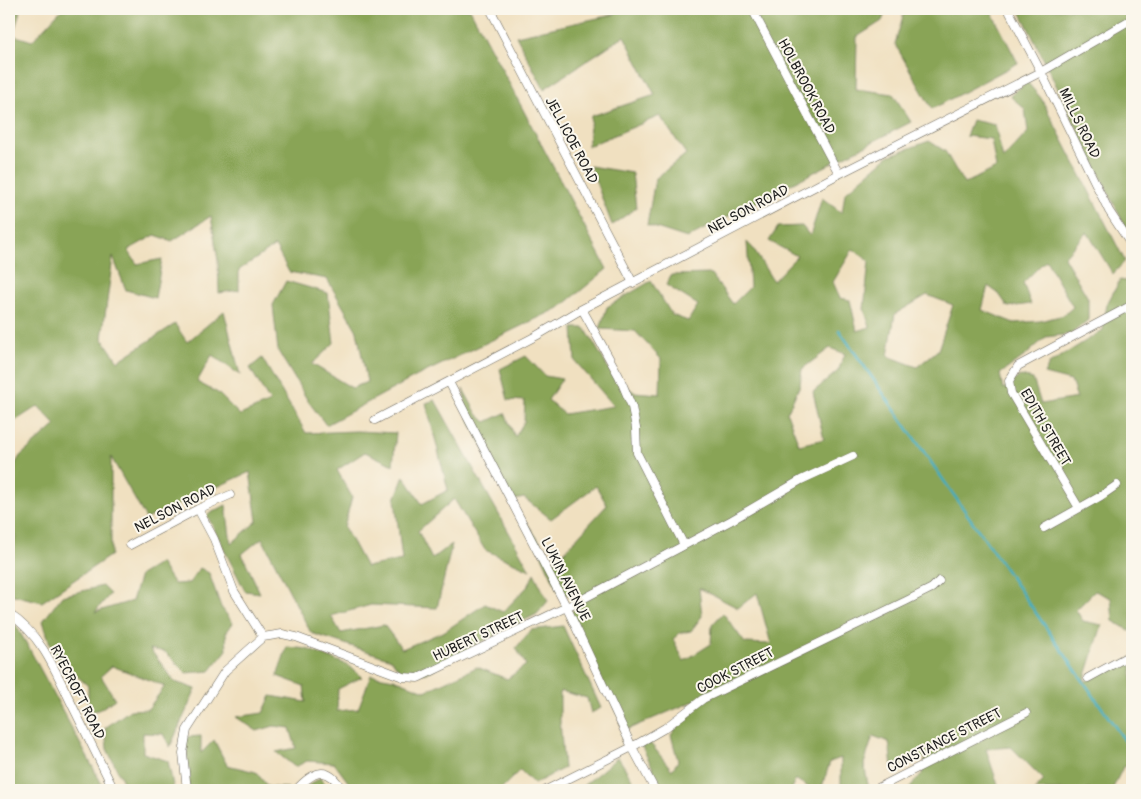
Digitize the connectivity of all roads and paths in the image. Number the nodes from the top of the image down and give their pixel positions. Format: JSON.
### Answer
{"nodes":[{"id":1,"x":490,"y":9,"type":"edge"},
{"id":2,"x":752,"y":9,"type":"edge"},
{"id":3,"x":1008,"y":9,"type":"edge"},
{"id":4,"x":1132,"y":19,"type":"edge"},
{"id":5,"x":1041,"y":72,"type":"junction"},
{"id":6,"x":839,"y":174,"type":"junction"},
{"id":7,"x":1132,"y":246,"type":"edge"},
{"id":8,"x":633,"y":283,"type":"junction"},
{"id":9,"x":1132,"y":305,"type":"edge"},
{"id":10,"x":582,"y":309,"type":"junction"},
{"id":11,"x":449,"y":382,"type":"junction"},
{"id":12,"x":375,"y":420,"type":"dead end"},
{"id":13,"x":853,"y":456,"type":"dead end"},
{"id":14,"x":1118,"y":485,"type":"dead end"},
{"id":15,"x":230,"y":495,"type":"dead end"},
{"id":16,"x":1079,"y":508,"type":"junction"},
{"id":17,"x":198,"y":509,"type":"junction"},
{"id":18,"x":1044,"y":528,"type":"dead end"},
{"id":19,"x":130,"y":545,"type":"dead end"},
{"id":20,"x":684,"y":545,"type":"junction"},
{"id":21,"x":939,"y":582,"type":"dead end"},
{"id":22,"x":566,"y":606,"type":"junction"},
{"id":23,"x":9,"y":614,"type":"edge"},
{"id":24,"x":264,"y":637,"type":"junction"},
{"id":25,"x":1132,"y":654,"type":"edge"},
{"id":26,"x":1088,"y":678,"type":"dead end"},
{"id":27,"x":1026,"y":713,"type":"dead end"},
{"id":28,"x":632,"y":747,"type":"junction"},
{"id":29,"x":114,"y":790,"type":"edge"},
{"id":30,"x":187,"y":790,"type":"edge"},
{"id":31,"x":296,"y":790,"type":"edge"},
{"id":32,"x":342,"y":790,"type":"edge"},
{"id":33,"x":546,"y":790,"type":"edge"},
{"id":34,"x":655,"y":790,"type":"edge"},
{"id":35,"x":874,"y":790,"type":"edge"}],
"edges":[{"from":1,"to":8,"type":"street","name":"JELLICOE ROAD"},
{"from":2,"to":6,"type":"street","name":"HOLBROOK ROAD"},
{"from":3,"to":5,"type":"street","name":"MILLS ROAD"},
{"from":4,"to":5,"type":"street","name":"NELSON ROAD"},
{"from":5,"to":6,"type":"street","name":"NELSON ROAD"},
{"from":5,"to":7,"type":"street","name":"MILLS ROAD"},
{"from":6,"to":8,"type":"street","name":"NELSON ROAD"},
{"from":8,"to":10,"type":"street","name":"NELSON ROAD"},
{"from":9,"to":16,"type":"street","name":"EDITH STREET"},
{"from":10,"to":11,"type":"street","name":"NELSON ROAD"},
{"from":10,"to":20,"type":"street"},
{"from":11,"to":12,"type":"street","name":"NELSON ROAD"},
{"from":11,"to":22,"type":"street","name":"LUKIN AVENUE"},
{"from":13,"to":20,"type":"street","name":"HUBERT STREET"},
{"from":14,"to":16,"type":"street"},
{"from":15,"to":17,"type":"street","name":"NELSON ROAD"},
{"from":16,"to":18,"type":"street"},
{"from":17,"to":19,"type":"street","name":"NELSON ROAD"},
{"from":17,"to":24,"type":"street"},
{"from":20,"to":22,"type":"street","name":"HUBERT STREET"},
{"from":21,"to":28,"type":"street","name":"COOK STREET"},
{"from":22,"to":24,"type":"street","name":"HUBERT STREET"},
{"from":22,"to":28,"type":"street","name":"LUKIN AVENUE"},
{"from":23,"to":29,"type":"street","name":"RYECROFT ROAD"},
{"from":24,"to":30,"type":"street"},
{"from":25,"to":26,"type":"street"},
{"from":27,"to":35,"type":"street","name":"CONSTANCE STREET"},
{"from":28,"to":33,"type":"street","name":"COOK STREET"},
{"from":28,"to":34,"type":"street","name":"LUKIN AVENUE"},
{"from":31,"to":32,"type":"street"}]}
